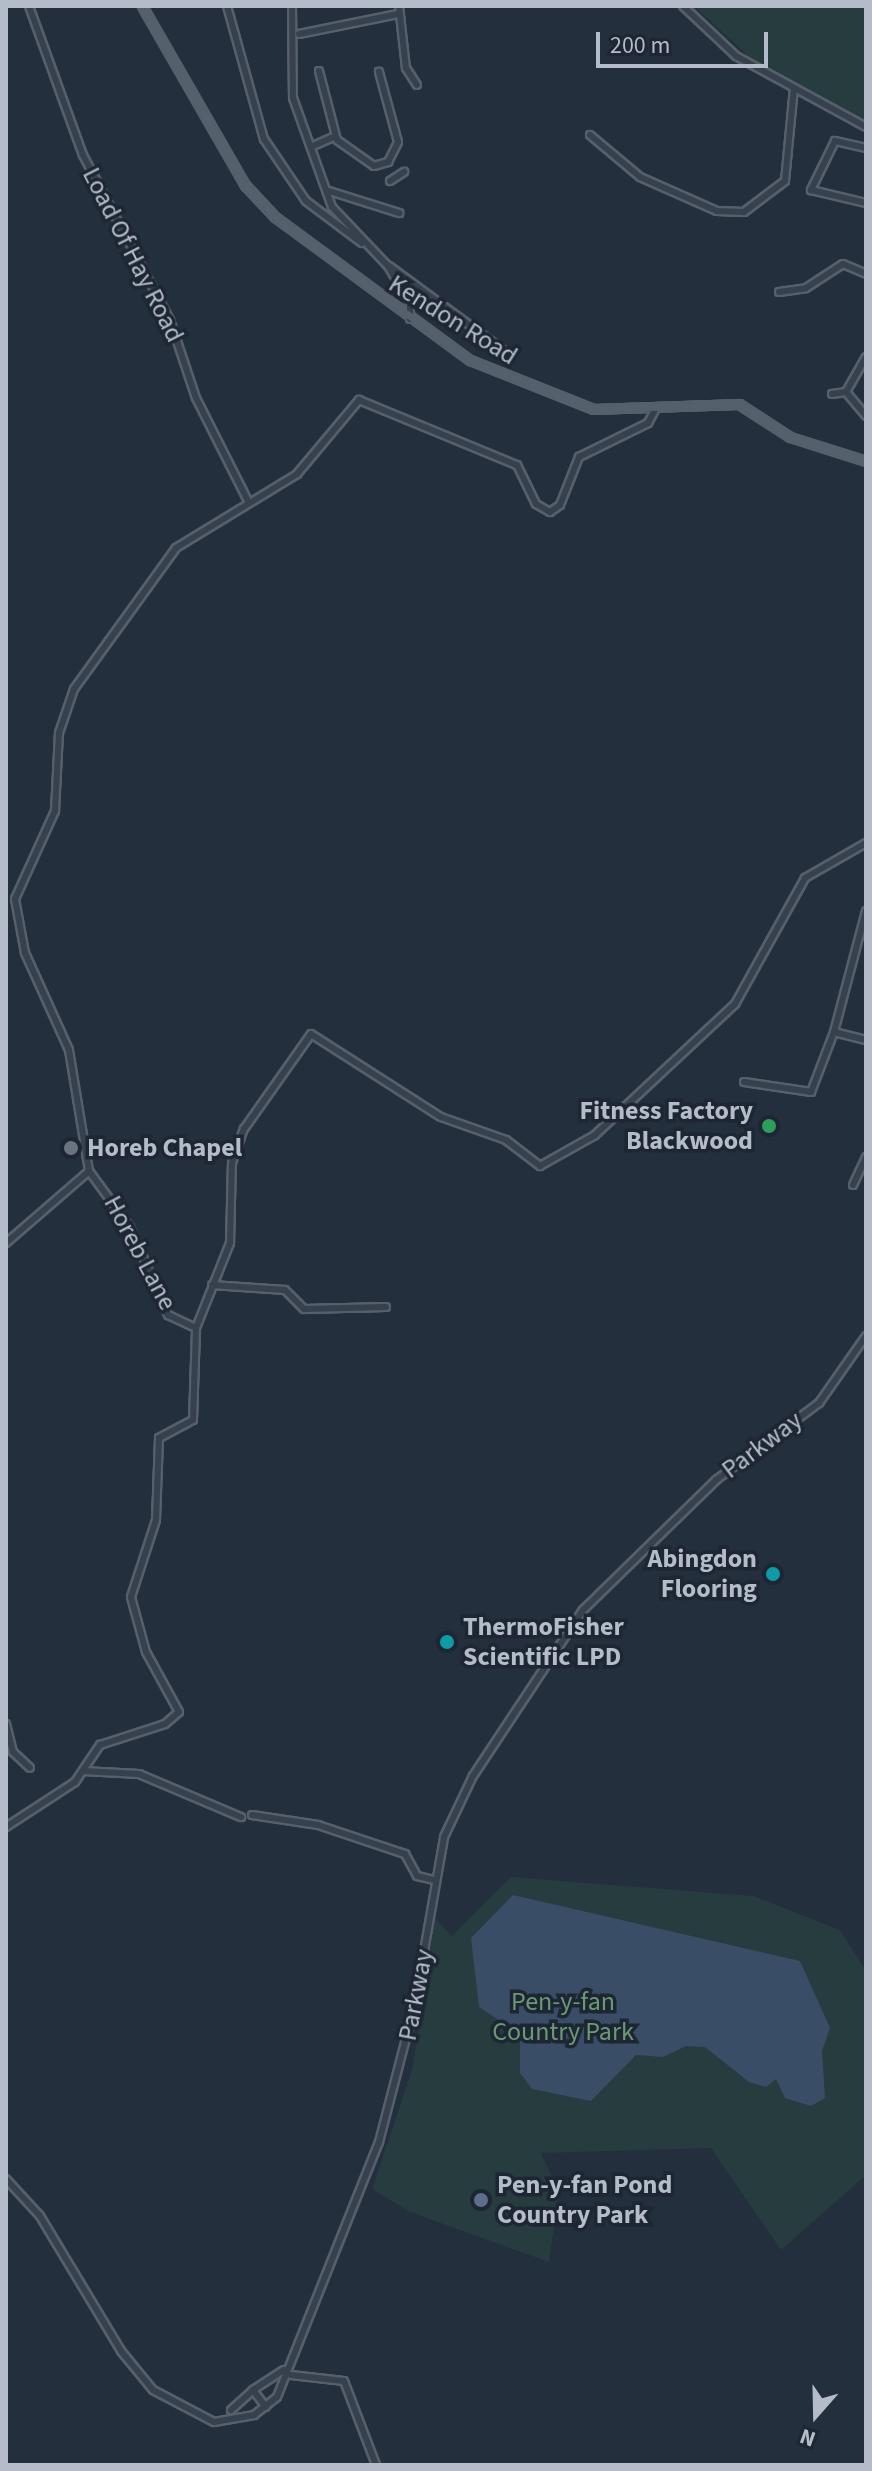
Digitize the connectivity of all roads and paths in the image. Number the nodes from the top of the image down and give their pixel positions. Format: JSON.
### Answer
{"nodes":[{"id":1,"x":29,"y":6,"type":"edge"},
{"id":2,"x":142,"y":6,"type":"edge"},
{"id":3,"x":227,"y":6,"type":"edge"},
{"id":4,"x":292,"y":6,"type":"edge"},
{"id":5,"x":399,"y":6,"type":"edge"},
{"id":6,"x":683,"y":6,"type":"edge"},
{"id":7,"x":398,"y":14,"type":"junction"},
{"id":8,"x":299,"y":34,"type":"dead end"},
{"id":9,"x":379,"y":72,"type":"dead end"},
{"id":10,"x":331,"y":75,"type":"dead end"},
{"id":11,"x":417,"y":85,"type":"dead end"},
{"id":12,"x":794,"y":88,"type":"junction"},
{"id":13,"x":866,"y":127,"type":"edge"},
{"id":14,"x":590,"y":135,"type":"dead end"},
{"id":15,"x":335,"y":136,"type":"junction"},
{"id":16,"x":313,"y":146,"type":"junction"},
{"id":17,"x":866,"y":148,"type":"edge"},
{"id":18,"x":388,"y":162,"type":"junction"},
{"id":19,"x":404,"y":172,"type":"dead end"},
{"id":20,"x":395,"y":174,"type":"junction"},
{"id":21,"x":390,"y":181,"type":"dead end"},
{"id":22,"x":326,"y":190,"type":"junction"},
{"id":23,"x":866,"y":203,"type":"edge"},
{"id":24,"x":399,"y":213,"type":"dead end"},
{"id":25,"x":364,"y":243,"type":"junction"},
{"id":26,"x":388,"y":266,"type":"junction"},
{"id":27,"x":866,"y":274,"type":"edge"},
{"id":28,"x":779,"y":292,"type":"dead end"},
{"id":29,"x":410,"y":319,"type":"junction"},
{"id":30,"x":502,"y":349,"type":"dead end"},
{"id":31,"x":866,"y":357,"type":"edge"},
{"id":32,"x":846,"y":392,"type":"junction"},
{"id":33,"x":832,"y":394,"type":"dead end"},
{"id":34,"x":655,"y":410,"type":"junction"},
{"id":35,"x":866,"y":416,"type":"edge"},
{"id":36,"x":866,"y":461,"type":"edge"},
{"id":37,"x":248,"y":501,"type":"junction"},
{"id":38,"x":866,"y":843,"type":"edge"},
{"id":39,"x":866,"y":911,"type":"edge"},
{"id":40,"x":834,"y":1032,"type":"junction"},
{"id":41,"x":866,"y":1040,"type":"edge"},
{"id":42,"x":744,"y":1082,"type":"dead end"},
{"id":43,"x":866,"y":1157,"type":"edge"},
{"id":44,"x":89,"y":1171,"type":"junction"},
{"id":45,"x":853,"y":1185,"type":"dead end"},
{"id":46,"x":6,"y":1243,"type":"edge"},
{"id":47,"x":212,"y":1285,"type":"junction"},
{"id":48,"x":386,"y":1307,"type":"dead end"},
{"id":49,"x":196,"y":1328,"type":"junction"},
{"id":50,"x":866,"y":1336,"type":"edge"},
{"id":51,"x":6,"y":1724,"type":"edge"},
{"id":52,"x":30,"y":1768,"type":"dead end"},
{"id":53,"x":81,"y":1772,"type":"junction"},
{"id":54,"x":252,"y":1815,"type":"dead end"},
{"id":55,"x":241,"y":1817,"type":"dead end"},
{"id":56,"x":6,"y":1827,"type":"edge"},
{"id":57,"x":435,"y":1880,"type":"junction"},
{"id":58,"x":6,"y":2179,"type":"edge"},
{"id":59,"x":287,"y":2372,"type":"junction"},
{"id":60,"x":253,"y":2390,"type":"junction"},
{"id":61,"x":266,"y":2407,"type":"junction"},
{"id":62,"x":231,"y":2410,"type":"dead end"},
{"id":63,"x":376,"y":2465,"type":"edge"}],
"edges":[{"from":1,"to":37,"type":"street","name":"Load Of Hay Road"},
{"from":2,"to":29,"type":"main road","name":"Kendon Road"},
{"from":3,"to":25,"type":"street"},
{"from":4,"to":16,"type":"street"},
{"from":5,"to":7,"type":"street"},
{"from":6,"to":12,"type":"street"},
{"from":7,"to":8,"type":"street"},
{"from":7,"to":11,"type":"street"},
{"from":9,"to":18,"type":"street"},
{"from":10,"to":15,"type":"street"},
{"from":12,"to":13,"type":"street"},
{"from":12,"to":14,"type":"street"},
{"from":15,"to":16,"type":"street"},
{"from":15,"to":18,"type":"street"},
{"from":16,"to":22,"type":"street"},
{"from":17,"to":23,"type":"street"},
{"from":18,"to":20,"type":"street"},
{"from":19,"to":20,"type":"street"},
{"from":20,"to":21,"type":"street"},
{"from":22,"to":24,"type":"street"},
{"from":22,"to":25,"type":"street"},
{"from":25,"to":26,"type":"street"},
{"from":26,"to":29,"type":"street"},
{"from":26,"to":30,"type":"street"},
{"from":27,"to":28,"type":"street"},
{"from":29,"to":34,"type":"main road","name":"Kendon Road"},
{"from":31,"to":32,"type":"street"},
{"from":32,"to":33,"type":"street"},
{"from":32,"to":35,"type":"street"},
{"from":34,"to":36,"type":"main road","name":"Kendon Road"},
{"from":34,"to":37,"type":"street"},
{"from":37,"to":44,"type":"street"},
{"from":38,"to":47,"type":"street"},
{"from":39,"to":40,"type":"street"},
{"from":40,"to":41,"type":"street"},
{"from":40,"to":42,"type":"street"},
{"from":43,"to":45,"type":"street"},
{"from":44,"to":46,"type":"street"},
{"from":44,"to":49,"type":"street","name":"Horeb Lane"},
{"from":47,"to":48,"type":"street"},
{"from":47,"to":49,"type":"street"},
{"from":49,"to":53,"type":"street"},
{"from":50,"to":57,"type":"street","name":"Parkway"},
{"from":51,"to":52,"type":"street"},
{"from":53,"to":55,"type":"street"},
{"from":53,"to":56,"type":"street"},
{"from":54,"to":57,"type":"street"},
{"from":57,"to":59,"type":"street","name":"Parkway"},
{"from":58,"to":61,"type":"street"},
{"from":59,"to":60,"type":"street"},
{"from":59,"to":61,"type":"street","name":"Parkway"},
{"from":59,"to":63,"type":"street"},
{"from":60,"to":61,"type":"street"},
{"from":60,"to":62,"type":"street"}]}
